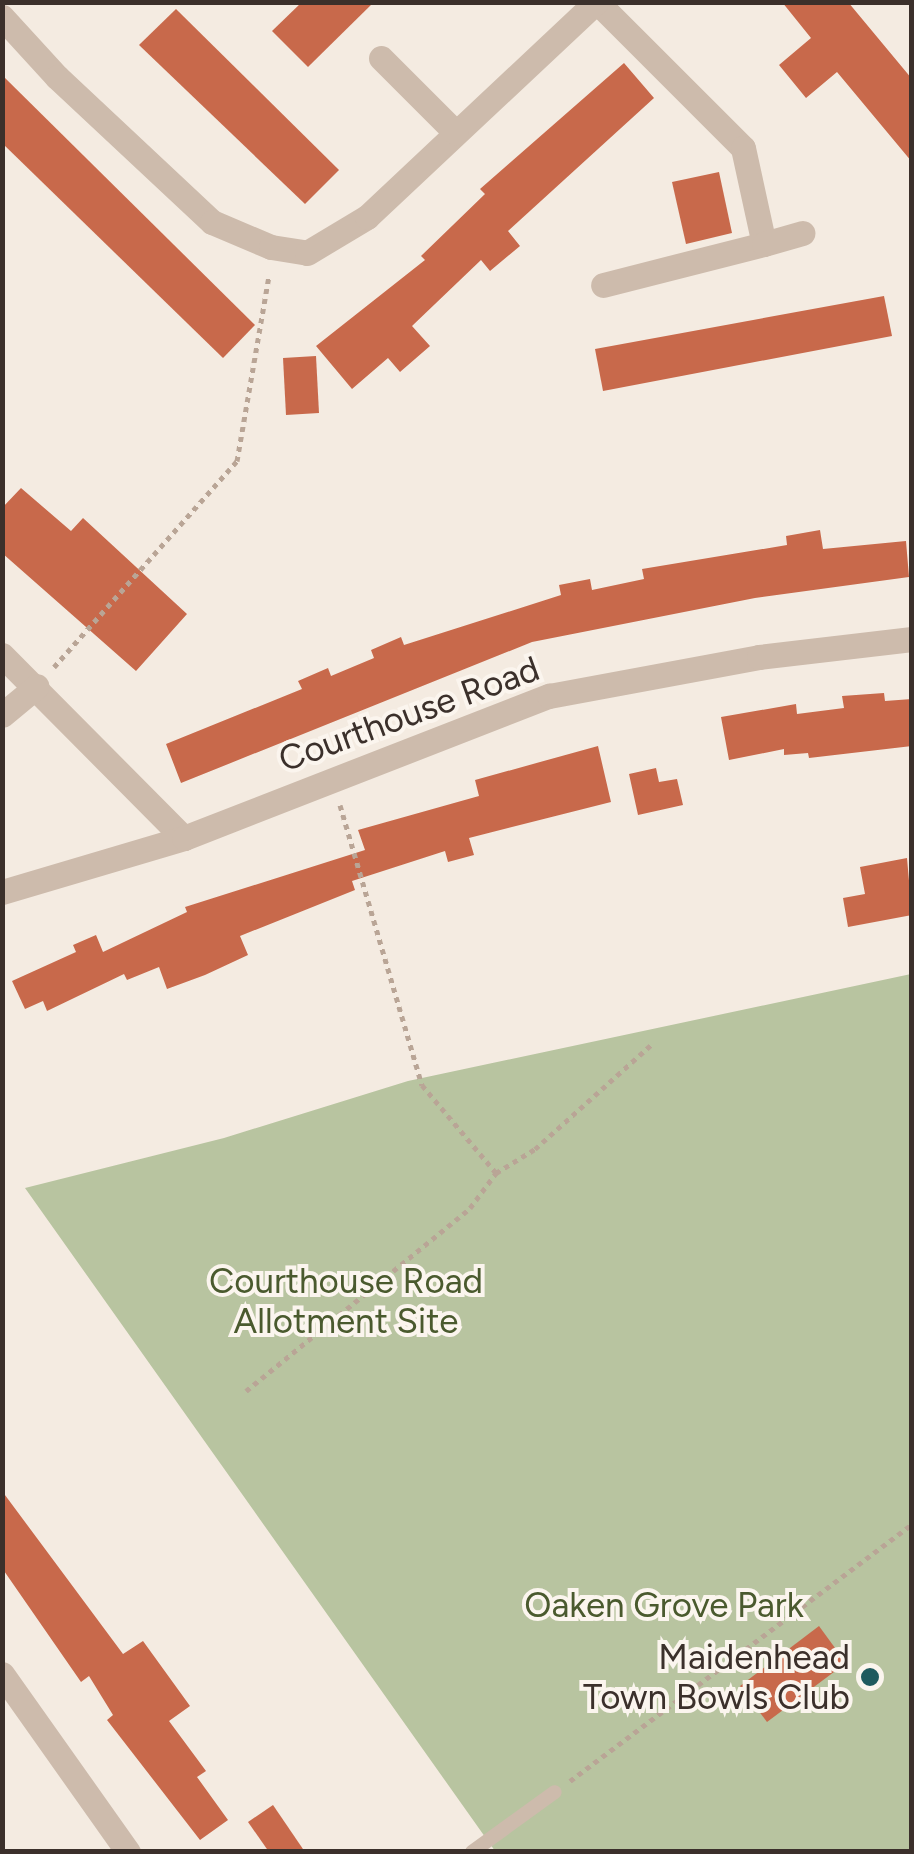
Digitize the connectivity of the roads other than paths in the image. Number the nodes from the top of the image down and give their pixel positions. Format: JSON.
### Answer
{"nodes":[{"id":1,"x":596,"y":2,"type":"edge"},
{"id":2,"x":2,"y":17,"type":"edge"},
{"id":3,"x":381,"y":58,"type":"dead end"},
{"id":4,"x":455,"y":132,"type":"junction"},
{"id":5,"x":802,"y":233,"type":"dead end"},
{"id":6,"x":764,"y":244,"type":"junction"},
{"id":7,"x":603,"y":285,"type":"dead end"},
{"id":8,"x":912,"y":639,"type":"edge"},
{"id":9,"x":2,"y":654,"type":"edge"},
{"id":10,"x":37,"y":686,"type":"junction"},
{"id":11,"x":2,"y":715,"type":"edge"},
{"id":12,"x":184,"y":838,"type":"junction"},
{"id":13,"x":2,"y":892,"type":"edge"},
{"id":14,"x":2,"y":1674,"type":"edge"},
{"id":15,"x":555,"y":1792,"type":"road end"},
{"id":16,"x":128,"y":1852,"type":"edge"},
{"id":17,"x":472,"y":1852,"type":"edge"}],
"edges":[{"from":1,"to":4,"type":"street"},
{"from":1,"to":6,"type":"street"},
{"from":2,"to":4,"type":"street"},
{"from":3,"to":4,"type":"street"},
{"from":5,"to":6,"type":"street"},
{"from":6,"to":7,"type":"street"},
{"from":8,"to":12,"type":"street","name":"Courthouse Road"},
{"from":9,"to":10,"type":"street"},
{"from":10,"to":11,"type":"street"},
{"from":10,"to":12,"type":"street"},
{"from":12,"to":13,"type":"street","name":"Courthouse Road"},
{"from":14,"to":16,"type":"street"},
{"from":15,"to":17,"type":"lane"}]}
